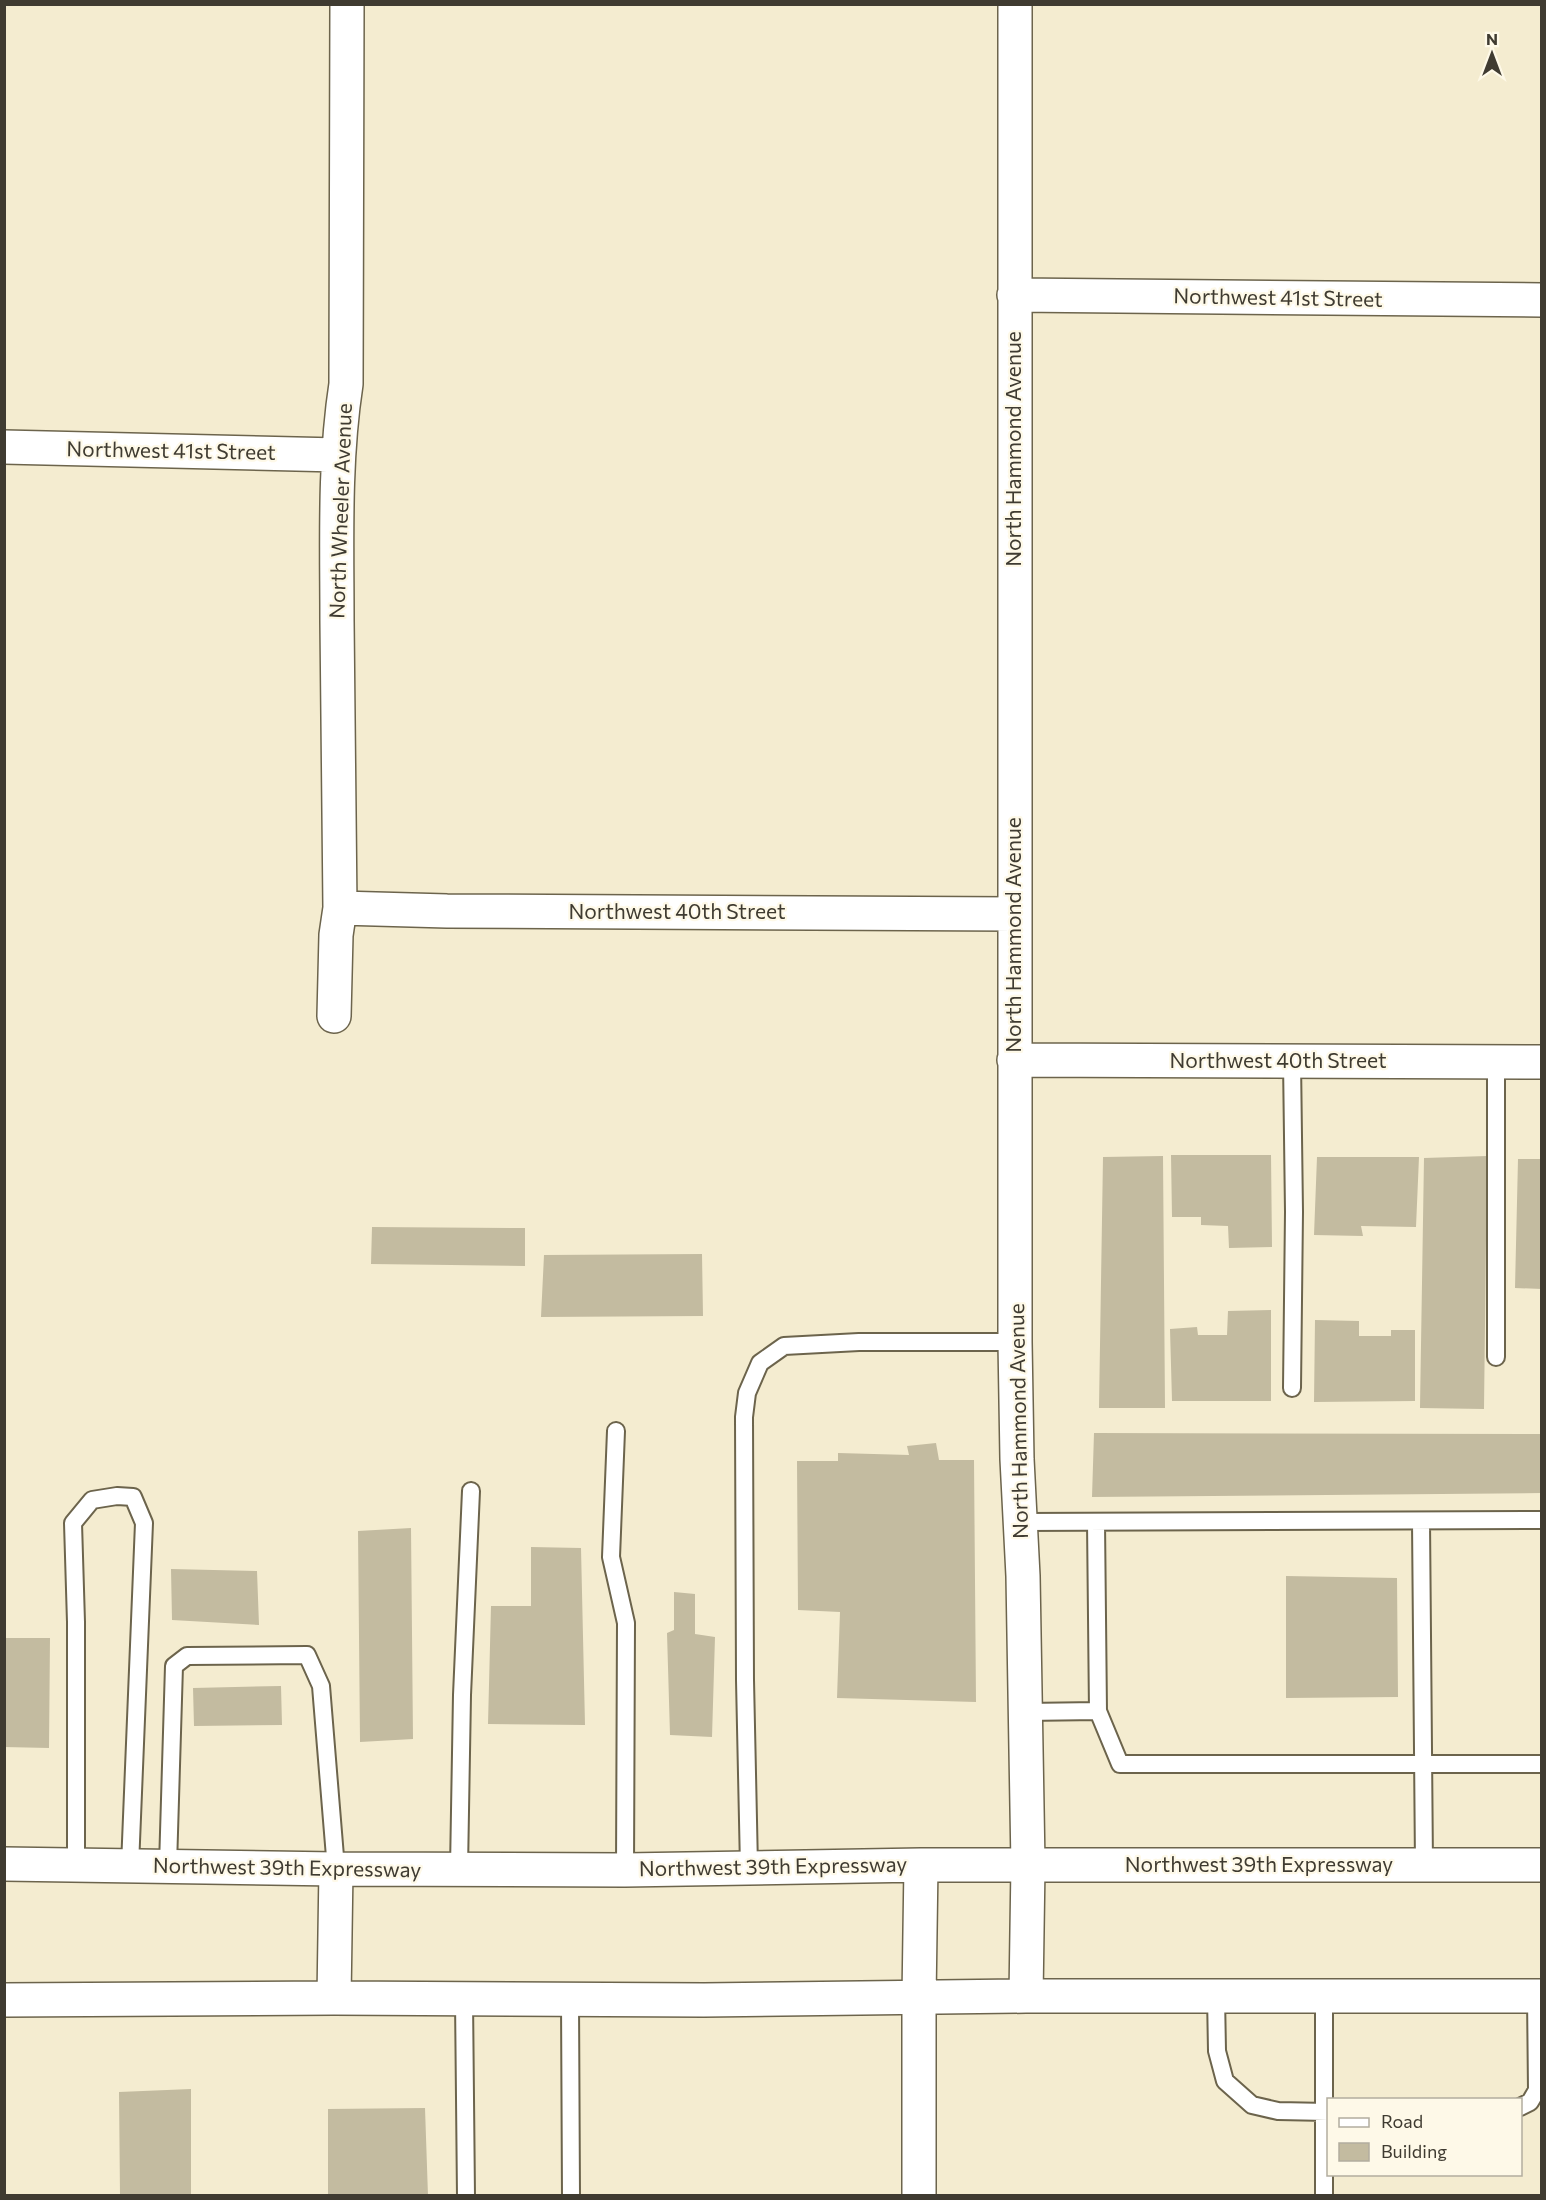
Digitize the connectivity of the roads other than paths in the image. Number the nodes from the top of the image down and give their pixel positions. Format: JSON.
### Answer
{"nodes":[{"id":1,"x":347,"y":4,"type":"edge"},
{"id":2,"x":1015,"y":4,"type":"edge"},
{"id":3,"x":1014,"y":295,"type":"junction"},
{"id":4,"x":1542,"y":300,"type":"edge"},
{"id":5,"x":4,"y":447,"type":"edge"},
{"id":6,"x":338,"y":455,"type":"junction"},
{"id":7,"x":340,"y":908,"type":"junction"},
{"id":8,"x":1014,"y":914,"type":"junction"},
{"id":9,"x":334,"y":1016,"type":"dead end"},
{"id":10,"x":1014,"y":1059,"type":"junction"},
{"id":11,"x":1292,"y":1061,"type":"junction"},
{"id":12,"x":1496,"y":1062,"type":"junction"},
{"id":13,"x":1542,"y":1062,"type":"edge"},
{"id":14,"x":1015,"y":1342,"type":"junction"},
{"id":15,"x":1496,"y":1357,"type":"dead end"},
{"id":16,"x":1292,"y":1388,"type":"dead end"},
{"id":17,"x":616,"y":1431,"type":"dead end"},
{"id":18,"x":471,"y":1491,"type":"dead end"},
{"id":19,"x":1421,"y":1521,"type":"junction"},
{"id":20,"x":1542,"y":1521,"type":"edge"},
{"id":21,"x":1021,"y":1522,"type":"junction"},
{"id":22,"x":1096,"y":1522,"type":"junction"},
{"id":23,"x":1098,"y":1711,"type":"junction"},
{"id":24,"x":1025,"y":1712,"type":"junction"},
{"id":25,"x":1424,"y":1764,"type":"junction"},
{"id":26,"x":1542,"y":1764,"type":"edge"},
{"id":27,"x":4,"y":1864,"type":"edge"},
{"id":28,"x":76,"y":1865,"type":"junction"},
{"id":29,"x":921,"y":1865,"type":"junction"},
{"id":30,"x":1028,"y":1865,"type":"junction"},
{"id":31,"x":1424,"y":1865,"type":"junction"},
{"id":32,"x":1542,"y":1865,"type":"edge"},
{"id":33,"x":130,"y":1866,"type":"junction"},
{"id":34,"x":168,"y":1866,"type":"junction"},
{"id":35,"x":748,"y":1867,"type":"junction"},
{"id":36,"x":336,"y":1869,"type":"junction"},
{"id":37,"x":459,"y":1869,"type":"junction"},
{"id":38,"x":625,"y":1870,"type":"junction"},
{"id":39,"x":1026,"y":1996,"type":"junction"},
{"id":40,"x":1216,"y":1996,"type":"junction"},
{"id":41,"x":1324,"y":1996,"type":"junction"},
{"id":42,"x":1539,"y":1996,"type":"edge"},
{"id":43,"x":334,"y":1998,"type":"junction"},
{"id":44,"x":919,"y":1998,"type":"junction"},
{"id":45,"x":464,"y":1999,"type":"junction"},
{"id":46,"x":4,"y":2000,"type":"edge"},
{"id":47,"x":570,"y":2000,"type":"junction"},
{"id":48,"x":1522,"y":2106,"type":"edge"},
{"id":49,"x":1326,"y":2112,"type":"edge"},
{"id":50,"x":466,"y":2196,"type":"edge"},
{"id":51,"x":571,"y":2196,"type":"edge"},
{"id":52,"x":919,"y":2196,"type":"edge"},
{"id":53,"x":1324,"y":2196,"type":"edge"}],
"edges":[{"from":1,"to":6,"type":"main road","name":"North Wheeler Avenue"},
{"from":2,"to":3,"type":"main road","name":"North Hammond Avenue"},
{"from":3,"to":4,"type":"main road","name":"Northwest 41st Street"},
{"from":3,"to":8,"type":"main road","name":"North Hammond Avenue"},
{"from":5,"to":6,"type":"main road","name":"Northwest 41st Street"},
{"from":6,"to":7,"type":"main road","name":"North Wheeler Avenue"},
{"from":7,"to":8,"type":"main road","name":"Northwest 40th Street"},
{"from":7,"to":9,"type":"main road","name":"North Wheeler Avenue"},
{"from":8,"to":10,"type":"main road","name":"North Hammond Avenue"},
{"from":10,"to":11,"type":"main road","name":"Northwest 40th Street"},
{"from":10,"to":14,"type":"main road","name":"North Hammond Avenue"},
{"from":11,"to":12,"type":"main road","name":"Northwest 40th Street"},
{"from":11,"to":16,"type":"lane"},
{"from":12,"to":13,"type":"main road","name":"Northwest 40th Street"},
{"from":12,"to":15,"type":"lane"},
{"from":14,"to":21,"type":"main road","name":"North Hammond Avenue"},
{"from":14,"to":35,"type":"lane"},
{"from":17,"to":38,"type":"lane"},
{"from":18,"to":37,"type":"lane"},
{"from":19,"to":20,"type":"lane"},
{"from":19,"to":22,"type":"lane"},
{"from":19,"to":25,"type":"lane"},
{"from":21,"to":22,"type":"lane"},
{"from":21,"to":24,"type":"main road","name":"North Hammond Avenue"},
{"from":22,"to":23,"type":"lane"},
{"from":23,"to":24,"type":"lane"},
{"from":23,"to":25,"type":"lane"},
{"from":24,"to":30,"type":"main road","name":"North Hammond Avenue"},
{"from":25,"to":26,"type":"lane"},
{"from":25,"to":31,"type":"lane"},
{"from":27,"to":28,"type":"main road","name":"Northwest 39th Expressway"},
{"from":28,"to":33,"type":"main road","name":"Northwest 39th Expressway"},
{"from":28,"to":33,"type":"lane"},
{"from":29,"to":30,"type":"main road","name":"Northwest 39th Expressway"},
{"from":29,"to":35,"type":"main road","name":"Northwest 39th Expressway"},
{"from":29,"to":44,"type":"main road"},
{"from":30,"to":31,"type":"main road","name":"Northwest 39th Expressway"},
{"from":30,"to":39,"type":"main road","name":"North Hammond Avenue"},
{"from":31,"to":32,"type":"main road","name":"Northwest 39th Expressway"},
{"from":33,"to":34,"type":"main road","name":"Northwest 39th Expressway"},
{"from":34,"to":36,"type":"main road","name":"Northwest 39th Expressway"},
{"from":34,"to":36,"type":"lane"},
{"from":35,"to":38,"type":"main road","name":"Northwest 39th Expressway"},
{"from":36,"to":37,"type":"main road","name":"Northwest 39th Expressway"},
{"from":36,"to":43,"type":"main road"},
{"from":37,"to":38,"type":"main road","name":"Northwest 39th Expressway"},
{"from":39,"to":40,"type":"main road"},
{"from":39,"to":44,"type":"main road"},
{"from":40,"to":41,"type":"main road"},
{"from":40,"to":49,"type":"lane"},
{"from":41,"to":42,"type":"main road"},
{"from":41,"to":49,"type":"lane"},
{"from":42,"to":48,"type":"lane"},
{"from":43,"to":45,"type":"main road"},
{"from":43,"to":46,"type":"main road"},
{"from":44,"to":47,"type":"main road"},
{"from":44,"to":52,"type":"main road"},
{"from":45,"to":47,"type":"main road"},
{"from":45,"to":50,"type":"lane"},
{"from":47,"to":51,"type":"lane"},
{"from":49,"to":53,"type":"lane"}]}
